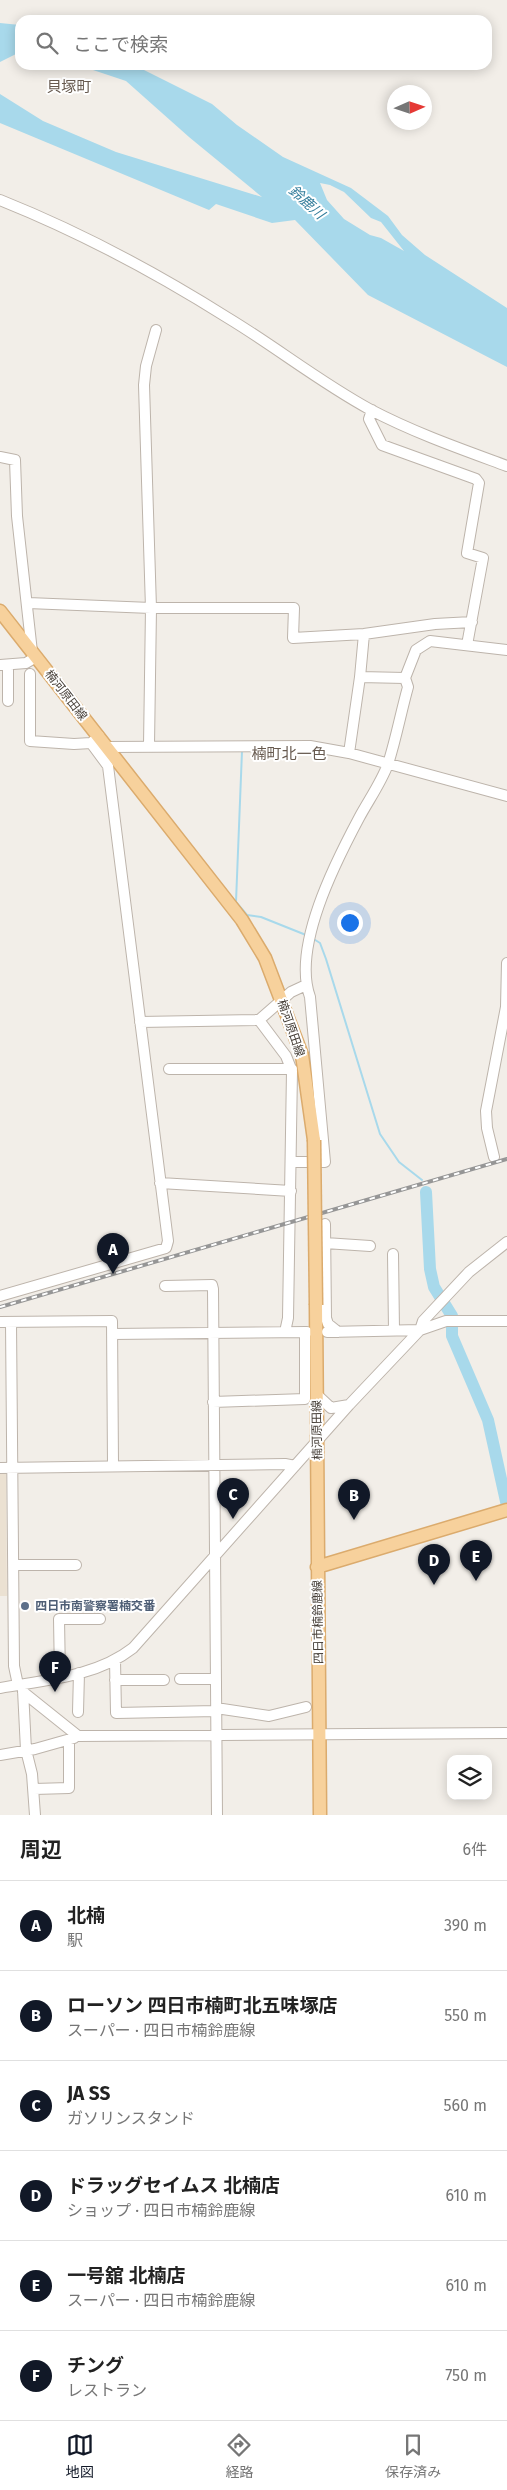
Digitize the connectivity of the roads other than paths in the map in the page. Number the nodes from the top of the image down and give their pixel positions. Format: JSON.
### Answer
{"nodes":[{"id":1,"x":0,"y":200,"type":"edge"},
{"id":2,"x":156,"y":330,"type":"dead end"},
{"id":3,"x":372,"y":410,"type":"junction"},
{"id":4,"x":0,"y":457,"type":"edge"},
{"id":5,"x":507,"y":466,"type":"edge"},
{"id":6,"x":28,"y":603,"type":"junction"},
{"id":7,"x":151,"y":608,"type":"junction"},
{"id":8,"x":0,"y":612,"type":"edge"},
{"id":9,"x":472,"y":622,"type":"junction"},
{"id":10,"x":428,"y":627,"type":"junction"},
{"id":11,"x":364,"y":634,"type":"junction"},
{"id":12,"x":430,"y":641,"type":"junction"},
{"id":13,"x":466,"y":645,"type":"junction"},
{"id":14,"x":507,"y":650,"type":"edge"},
{"id":15,"x":34,"y":655,"type":"junction"},
{"id":16,"x":4,"y":665,"type":"edge"},
{"id":17,"x":30,"y":674,"type":"dead end"},
{"id":18,"x":360,"y":677,"type":"junction"},
{"id":19,"x":405,"y":678,"type":"junction"},
{"id":20,"x":8,"y":701,"type":"dead end"},
{"id":21,"x":99,"y":742,"type":"junction"},
{"id":22,"x":149,"y":745,"type":"junction"},
{"id":23,"x":349,"y":753,"type":"junction"},
{"id":24,"x":388,"y":764,"type":"junction"},
{"id":25,"x":507,"y":796,"type":"edge"},
{"id":26,"x":507,"y":963,"type":"edge"},
{"id":27,"x":306,"y":986,"type":"junction"},
{"id":28,"x":282,"y":999,"type":"junction"},
{"id":29,"x":258,"y":1020,"type":"junction"},
{"id":30,"x":140,"y":1022,"type":"junction"},
{"id":31,"x":169,"y":1069,"type":"dead end"},
{"id":32,"x":292,"y":1069,"type":"junction"},
{"id":33,"x":494,"y":1157,"type":"dead end"},
{"id":34,"x":292,"y":1162,"type":"junction"},
{"id":35,"x":160,"y":1183,"type":"junction"},
{"id":36,"x":291,"y":1191,"type":"junction"},
{"id":37,"x":325,"y":1224,"type":"dead end"},
{"id":38,"x":507,"y":1242,"type":"edge"},
{"id":39,"x":325,"y":1243,"type":"junction"},
{"id":40,"x":370,"y":1246,"type":"dead end"},
{"id":41,"x":393,"y":1254,"type":"dead end"},
{"id":42,"x":165,"y":1286,"type":"dead end"},
{"id":43,"x":0,"y":1296,"type":"edge"},
{"id":44,"x":507,"y":1321,"type":"edge"},
{"id":45,"x":5,"y":1323,"type":"edge"},
{"id":46,"x":394,"y":1330,"type":"junction"},
{"id":47,"x":420,"y":1330,"type":"junction"},
{"id":48,"x":285,"y":1332,"type":"junction"},
{"id":49,"x":327,"y":1332,"type":"dead end"},
{"id":50,"x":338,"y":1332,"type":"junction"},
{"id":51,"x":213,"y":1333,"type":"junction"},
{"id":52,"x":112,"y":1334,"type":"junction"},
{"id":53,"x":316,"y":1394,"type":"junction"},
{"id":54,"x":213,"y":1402,"type":"junction"},
{"id":55,"x":349,"y":1405,"type":"junction"},
{"id":56,"x":317,"y":1441,"type":"junction"},
{"id":57,"x":214,"y":1464,"type":"junction"},
{"id":58,"x":113,"y":1465,"type":"junction"},
{"id":59,"x":295,"y":1466,"type":"junction"},
{"id":60,"x":12,"y":1467,"type":"junction"},
{"id":61,"x":0,"y":1468,"type":"edge"},
{"id":62,"x":503,"y":1511,"type":"edge"},
{"id":63,"x":216,"y":1556,"type":"junction"},
{"id":64,"x":13,"y":1565,"type":"junction"},
{"id":65,"x":76,"y":1565,"type":"dead end"},
{"id":66,"x":317,"y":1567,"type":"junction"},
{"id":67,"x":100,"y":1619,"type":"dead end"},
{"id":68,"x":115,"y":1660,"type":"junction"},
{"id":69,"x":79,"y":1673,"type":"junction"},
{"id":70,"x":60,"y":1677,"type":"junction"},
{"id":71,"x":216,"y":1679,"type":"junction"},
{"id":72,"x":115,"y":1680,"type":"junction"},
{"id":73,"x":164,"y":1680,"type":"dead end"},
{"id":74,"x":180,"y":1680,"type":"dead end"},
{"id":75,"x":22,"y":1687,"type":"junction"},
{"id":76,"x":0,"y":1688,"type":"edge"},
{"id":77,"x":306,"y":1707,"type":"dead end"},
{"id":78,"x":216,"y":1710,"type":"junction"},
{"id":79,"x":78,"y":1712,"type":"dead end"},
{"id":80,"x":507,"y":1733,"type":"edge"},
{"id":81,"x":217,"y":1734,"type":"junction"},
{"id":82,"x":319,"y":1734,"type":"junction"},
{"id":83,"x":74,"y":1738,"type":"junction"},
{"id":84,"x":26,"y":1750,"type":"junction"},
{"id":85,"x":0,"y":1755,"type":"edge"},
{"id":86,"x":34,"y":1789,"type":"junction"},
{"id":87,"x":35,"y":1815,"type":"edge"},
{"id":88,"x":217,"y":1815,"type":"edge"},
{"id":89,"x":320,"y":1815,"type":"edge"}],
"edges":[{"from":1,"to":3,"type":"street"},
{"from":2,"to":7,"type":"street"},
{"from":3,"to":5,"type":"street"},
{"from":3,"to":9,"type":"street"},
{"from":4,"to":6,"type":"street"},
{"from":6,"to":7,"type":"street"},
{"from":6,"to":15,"type":"street"},
{"from":7,"to":11,"type":"street"},
{"from":7,"to":22,"type":"street"},
{"from":8,"to":15,"type":"main road","name":"楠河原田線"},
{"from":9,"to":10,"type":"street"},
{"from":9,"to":13,"type":"street"},
{"from":10,"to":11,"type":"street"},
{"from":10,"to":12,"type":"street"},
{"from":11,"to":18,"type":"street"},
{"from":12,"to":13,"type":"street"},
{"from":12,"to":19,"type":"street"},
{"from":13,"to":14,"type":"street"},
{"from":15,"to":16,"type":"street"},
{"from":15,"to":21,"type":"main road","name":"楠河原田線"},
{"from":16,"to":20,"type":"street"},
{"from":17,"to":21,"type":"street"},
{"from":18,"to":19,"type":"street"},
{"from":18,"to":23,"type":"street"},
{"from":19,"to":24,"type":"street"},
{"from":21,"to":22,"type":"street"},
{"from":21,"to":28,"type":"main road","name":"楠河原田線"},
{"from":21,"to":30,"type":"street"},
{"from":22,"to":23,"type":"street"},
{"from":23,"to":24,"type":"street"},
{"from":24,"to":25,"type":"street"},
{"from":24,"to":27,"type":"street"},
{"from":26,"to":33,"type":"street"},
{"from":27,"to":28,"type":"street"},
{"from":27,"to":34,"type":"street"},
{"from":28,"to":29,"type":"street"},
{"from":28,"to":53,"type":"main road","name":"楠河原田線","bridge":true},
{"from":29,"to":30,"type":"street"},
{"from":29,"to":32,"type":"street"},
{"from":30,"to":35,"type":"street"},
{"from":31,"to":32,"type":"street"},
{"from":32,"to":34,"type":"street"},
{"from":34,"to":36,"type":"street"},
{"from":35,"to":36,"type":"street"},
{"from":35,"to":43,"type":"street"},
{"from":36,"to":48,"type":"street"},
{"from":37,"to":39,"type":"street"},
{"from":38,"to":47,"type":"street"},
{"from":39,"to":40,"type":"street"},
{"from":39,"to":50,"type":"street"},
{"from":41,"to":46,"type":"street"},
{"from":42,"to":51,"type":"street"},
{"from":44,"to":47,"type":"street"},
{"from":45,"to":52,"type":"street"},
{"from":45,"to":60,"type":"street"},
{"from":46,"to":47,"type":"street"},
{"from":46,"to":50,"type":"street"},
{"from":47,"to":55,"type":"street"},
{"from":48,"to":51,"type":"street"},
{"from":48,"to":54,"type":"street"},
{"from":49,"to":50,"type":"street"},
{"from":51,"to":52,"type":"street"},
{"from":51,"to":54,"type":"street"},
{"from":52,"to":58,"type":"street"},
{"from":53,"to":55,"type":"street"},
{"from":53,"to":56,"type":"main road","name":"楠河原田線"},
{"from":54,"to":57,"type":"street"},
{"from":55,"to":56,"type":"street"},
{"from":56,"to":59,"type":"street"},
{"from":56,"to":66,"type":"main road","name":"楠河原田線"},
{"from":57,"to":58,"type":"street"},
{"from":57,"to":59,"type":"street"},
{"from":57,"to":63,"type":"street"},
{"from":58,"to":60,"type":"street"},
{"from":59,"to":63,"type":"street"},
{"from":60,"to":61,"type":"street"},
{"from":60,"to":64,"type":"street"},
{"from":62,"to":66,"type":"main road","name":"四日市楠鈴鹿線"},
{"from":63,"to":68,"type":"street"},
{"from":63,"to":71,"type":"street"},
{"from":64,"to":65,"type":"street"},
{"from":64,"to":75,"type":"street"},
{"from":66,"to":82,"type":"main road","name":"四日市楠鈴鹿線"},
{"from":67,"to":70,"type":"street"},
{"from":68,"to":69,"type":"street"},
{"from":68,"to":72,"type":"street"},
{"from":69,"to":70,"type":"street"},
{"from":69,"to":79,"type":"street"},
{"from":70,"to":75,"type":"street"},
{"from":71,"to":74,"type":"street"},
{"from":71,"to":78,"type":"street"},
{"from":72,"to":73,"type":"street"},
{"from":72,"to":78,"type":"street"},
{"from":75,"to":76,"type":"street"},
{"from":75,"to":83,"type":"street"},
{"from":75,"to":84,"type":"street"},
{"from":77,"to":78,"type":"street"},
{"from":78,"to":81,"type":"street"},
{"from":80,"to":82,"type":"street"},
{"from":81,"to":82,"type":"street"},
{"from":81,"to":83,"type":"street"},
{"from":81,"to":88,"type":"street"},
{"from":82,"to":89,"type":"main road","name":"四日市楠鈴鹿線"},
{"from":83,"to":84,"type":"street"},
{"from":83,"to":86,"type":"street"},
{"from":84,"to":85,"type":"street"},
{"from":84,"to":86,"type":"street"},
{"from":86,"to":87,"type":"street"}]}
